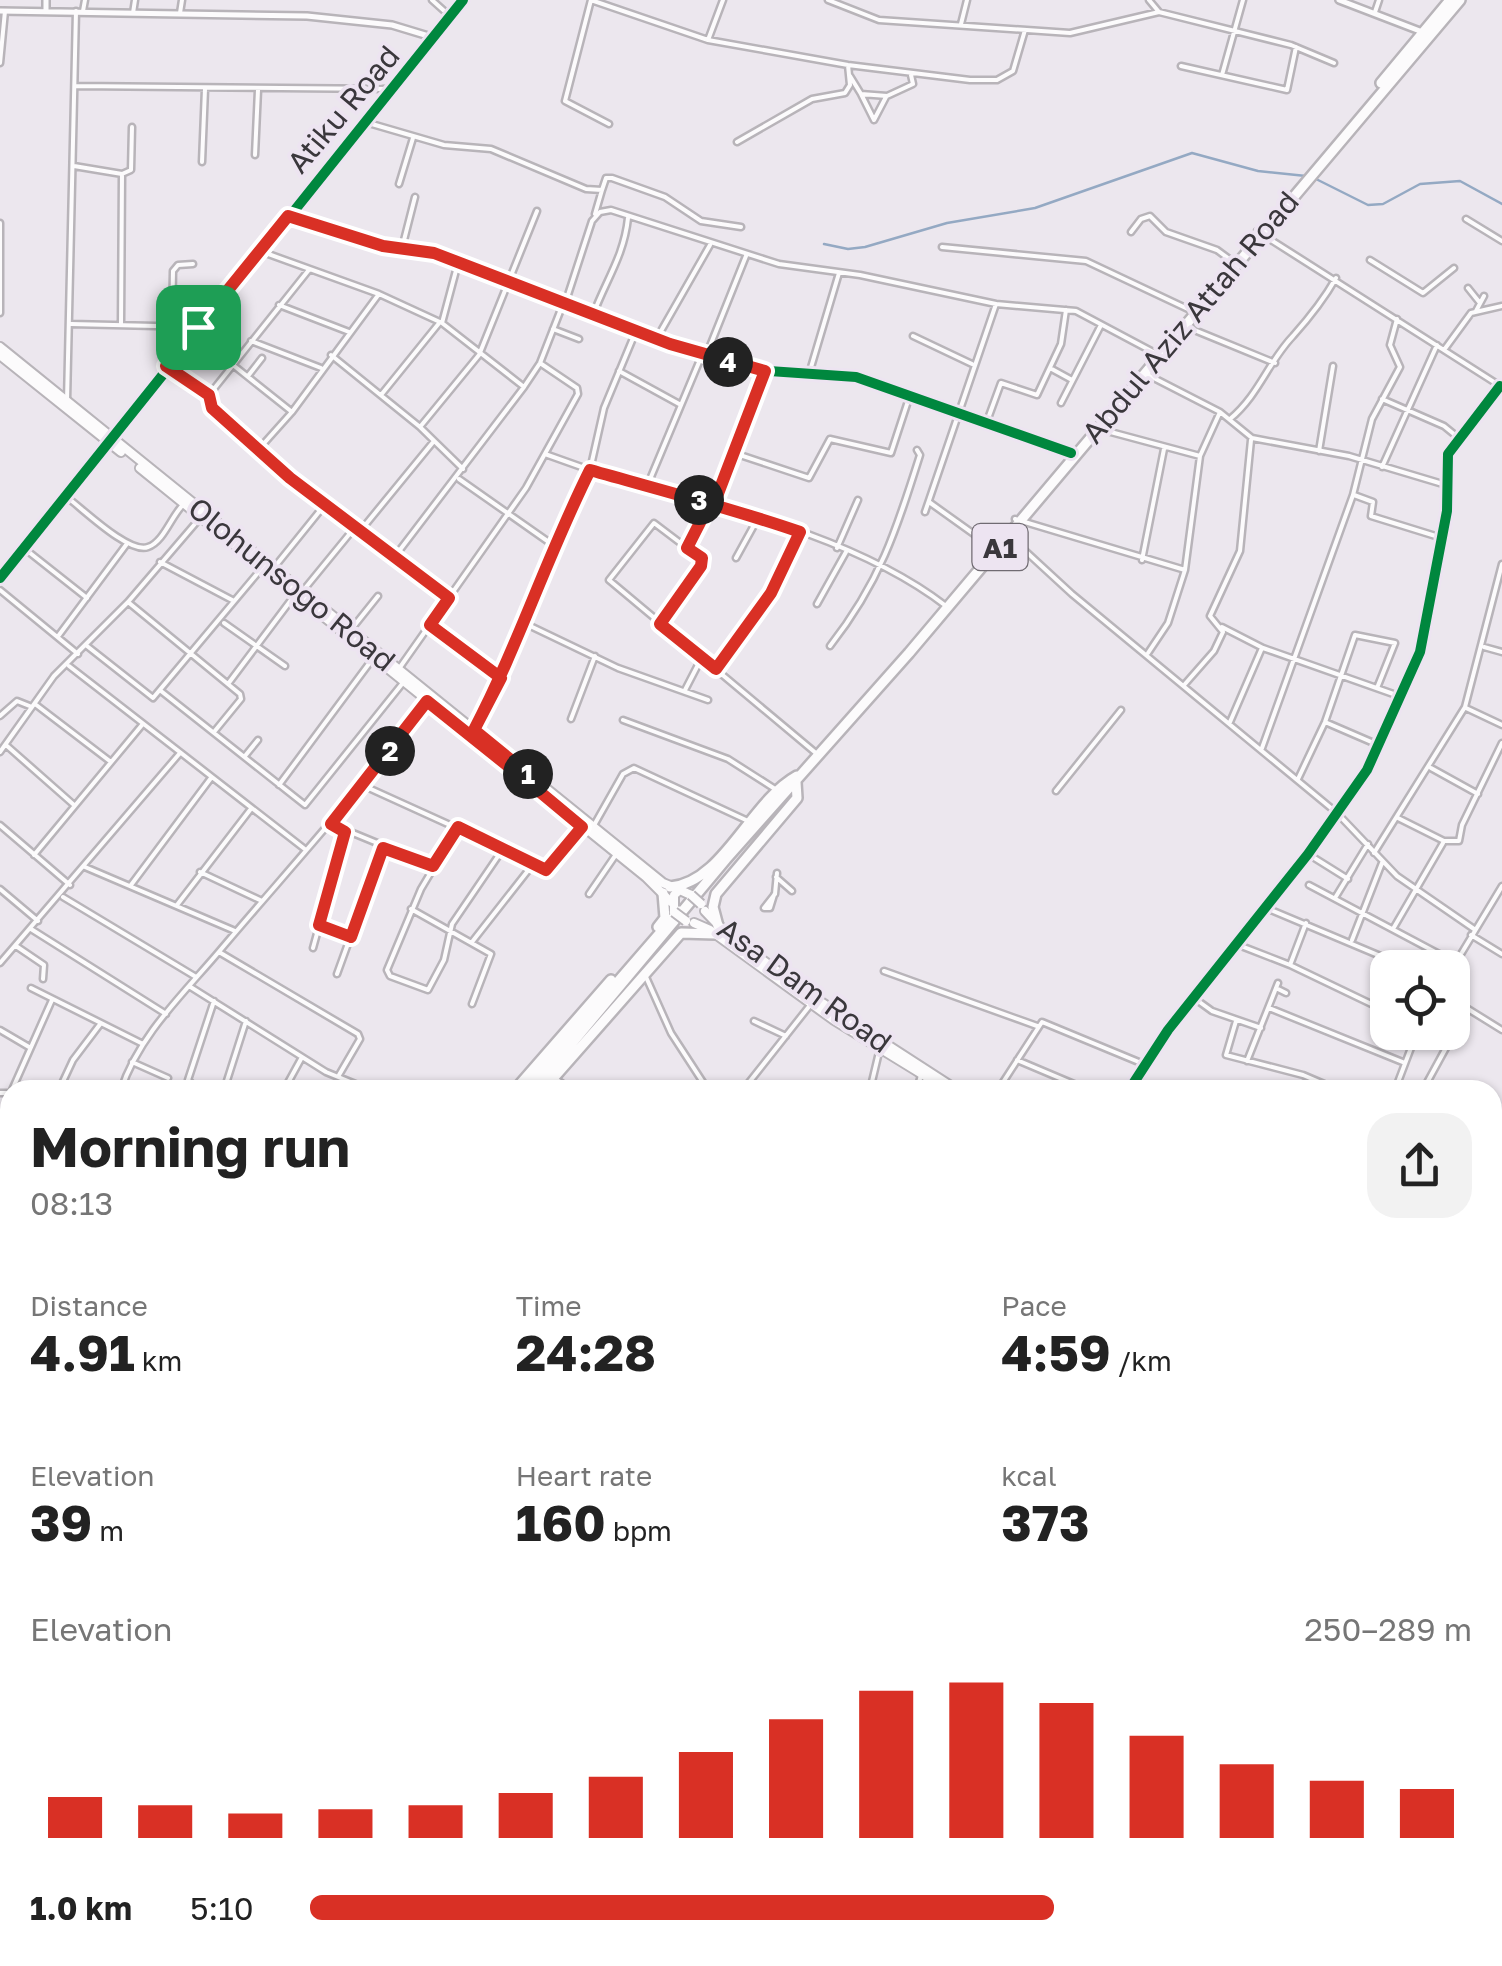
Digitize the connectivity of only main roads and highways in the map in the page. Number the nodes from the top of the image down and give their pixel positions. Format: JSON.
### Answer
{"nodes":[{"id":1,"x":1450,"y":0,"type":"edge"},
{"id":2,"x":1460,"y":0,"type":"edge"},
{"id":3,"x":1427,"y":33,"type":"junction"},
{"id":4,"x":1258,"y":232,"type":"junction"},
{"id":5,"x":0,"y":347,"type":"edge"},
{"id":6,"x":0,"y":355,"type":"edge"},
{"id":7,"x":1094,"y":429,"type":"junction"},
{"id":8,"x":110,"y":439,"type":"junction"},
{"id":9,"x":1018,"y":520,"type":"junction"},
{"id":10,"x":299,"y":593,"type":"junction"},
{"id":11,"x":796,"y":779,"type":"junction"},
{"id":12,"x":531,"y":780,"type":"junction"},
{"id":13,"x":697,"y":880,"type":"junction"},
{"id":14,"x":716,"y":894,"type":"junction"},
{"id":15,"x":680,"y":895,"type":"junction"},
{"id":16,"x":703,"y":907,"type":"junction"},
{"id":17,"x":670,"y":910,"type":"junction"},
{"id":18,"x":690,"y":922,"type":"junction"},
{"id":19,"x":717,"y":930,"type":"junction"},
{"id":20,"x":680,"y":934,"type":"junction"},
{"id":21,"x":525,"y":1080,"type":"edge"},
{"id":22,"x":532,"y":1080,"type":"edge"},
{"id":23,"x":542,"y":1080,"type":"edge"},
{"id":24,"x":552,"y":1080,"type":"edge"},
{"id":25,"x":930,"y":1080,"type":"edge"},
{"id":26,"x":942,"y":1080,"type":"edge"}],
"edges":[{"from":1,"to":3,"type":"highway","name":"Abdul Aziz Attah Road","number":"A1"},
{"from":2,"to":3,"type":"highway","name":"Abdul Aziz Attah Road","number":"A1"},
{"from":3,"to":4,"type":"highway","name":"Abdul Aziz Attah Road","number":"A1"},
{"from":4,"to":7,"type":"highway","name":"Abdul Aziz Attah Road","number":"A1"},
{"from":4,"to":7,"type":"highway","name":"Abdul Aziz Attah Road","number":"A1"},
{"from":5,"to":8,"type":"main road","name":"Olohunsogo Road"},
{"from":6,"to":8,"type":"main road","name":"Olohunsogo Road"},
{"from":7,"to":9,"type":"highway","name":"Abdul Aziz Attah Road","number":"A1"},
{"from":7,"to":9,"type":"highway","name":"Abdul Aziz Attah Road","number":"A1"},
{"from":8,"to":10,"type":"main road","name":"Olohunsogo Road"},
{"from":8,"to":10,"type":"main road","name":"Olohunsogo Road"},
{"from":9,"to":11,"type":"highway","name":"Abdul Aziz Attah Road","number":"A1"},
{"from":9,"to":11,"type":"highway","name":"Abdul Aziz Attah Road","number":"A1"},
{"from":10,"to":12,"type":"main road","name":"Olohunsogo Road"},
{"from":10,"to":12,"type":"main road","name":"Olohunsogo Road"},
{"from":11,"to":13,"type":"highway"},
{"from":11,"to":14,"type":"highway"},
{"from":11,"to":15,"type":"highway","name":"Abdul Aziz Attah Road","number":"A1"},
{"from":12,"to":15,"type":"main road","name":"Olohunsogo Road"},
{"from":12,"to":15,"type":"main road","name":"Olohunsogo Road"},
{"from":13,"to":15,"type":"highway"},
{"from":13,"to":15,"type":"highway"},
{"from":14,"to":16,"type":"highway"},
{"from":14,"to":19,"type":"highway"},
{"from":15,"to":16,"type":"main road","name":"Asa Dam Road","bridge":true},
{"from":15,"to":17,"type":"highway"},
{"from":15,"to":17,"type":"main road","name":"Olohunsogo Road"},
{"from":15,"to":17,"type":"main road"},
{"from":15,"to":22,"type":"highway","number":"A1"},
{"from":15,"to":23,"type":"highway","number":"A1"},
{"from":16,"to":18,"type":"main road"},
{"from":16,"to":19,"type":"main road","name":"Asa Dam Road"},
{"from":17,"to":18,"type":"main road","name":"Asa Dam Road","bridge":true},
{"from":17,"to":21,"type":"highway"},
{"from":18,"to":19,"type":"main road","name":"Asa Dam Road"},
{"from":18,"to":20,"type":"highway"},
{"from":19,"to":20,"type":"highway"},
{"from":19,"to":25,"type":"main road","name":"Asa Dam Road"},
{"from":19,"to":26,"type":"main road","name":"Asa Dam Road"},
{"from":20,"to":24,"type":"highway"}]}
